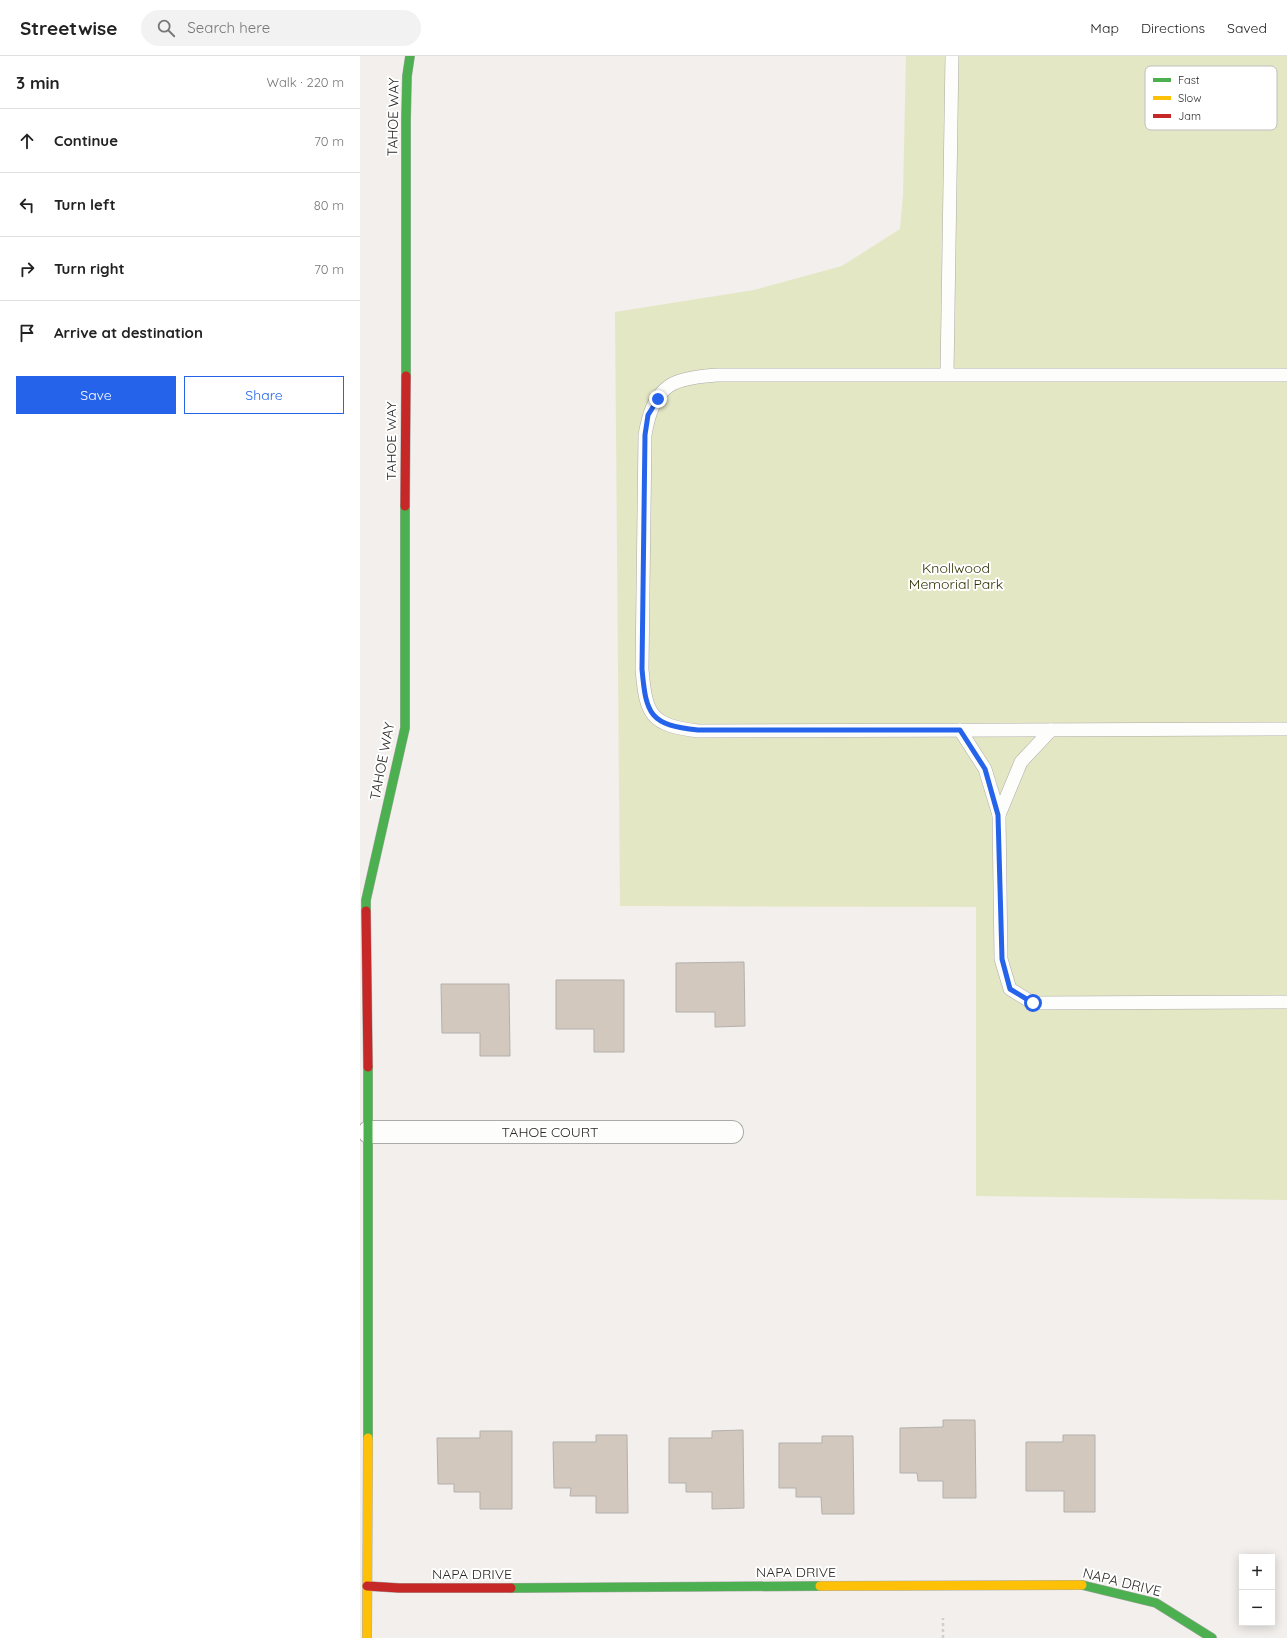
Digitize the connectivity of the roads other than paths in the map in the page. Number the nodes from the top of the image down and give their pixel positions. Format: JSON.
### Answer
{"nodes":[{"id":1,"x":410,"y":56,"type":"edge"},
{"id":2,"x":952,"y":56,"type":"edge"},
{"id":3,"x":947,"y":374,"type":"junction"},
{"id":4,"x":1287,"y":375,"type":"edge"},
{"id":5,"x":1287,"y":729,"type":"edge"},
{"id":6,"x":960,"y":730,"type":"junction"},
{"id":7,"x":1051,"y":730,"type":"junction"},
{"id":8,"x":998,"y":815,"type":"junction"},
{"id":9,"x":1287,"y":1002,"type":"edge"},
{"id":10,"x":369,"y":1132,"type":"junction"},
{"id":11,"x":732,"y":1132,"type":"dead end"},
{"id":12,"x":367,"y":1586,"type":"junction"},
{"id":13,"x":367,"y":1638,"type":"edge"},
{"id":14,"x":1212,"y":1638,"type":"edge"}],
"edges":[{"from":1,"to":10,"type":"street","name":"TAHOE WAY"},
{"from":2,"to":3,"type":"lane"},
{"from":3,"to":4,"type":"lane"},
{"from":3,"to":6,"type":"lane"},
{"from":5,"to":7,"type":"lane"},
{"from":6,"to":7,"type":"lane"},
{"from":6,"to":8,"type":"lane"},
{"from":7,"to":8,"type":"lane"},
{"from":8,"to":9,"type":"lane"},
{"from":10,"to":11,"type":"street","name":"TAHOE COURT"},
{"from":10,"to":12,"type":"street","name":"TAHOE WAY"},
{"from":12,"to":13,"type":"street","name":"TAHOE WAY"},
{"from":12,"to":14,"type":"street","name":"NAPA DRIVE"}]}
